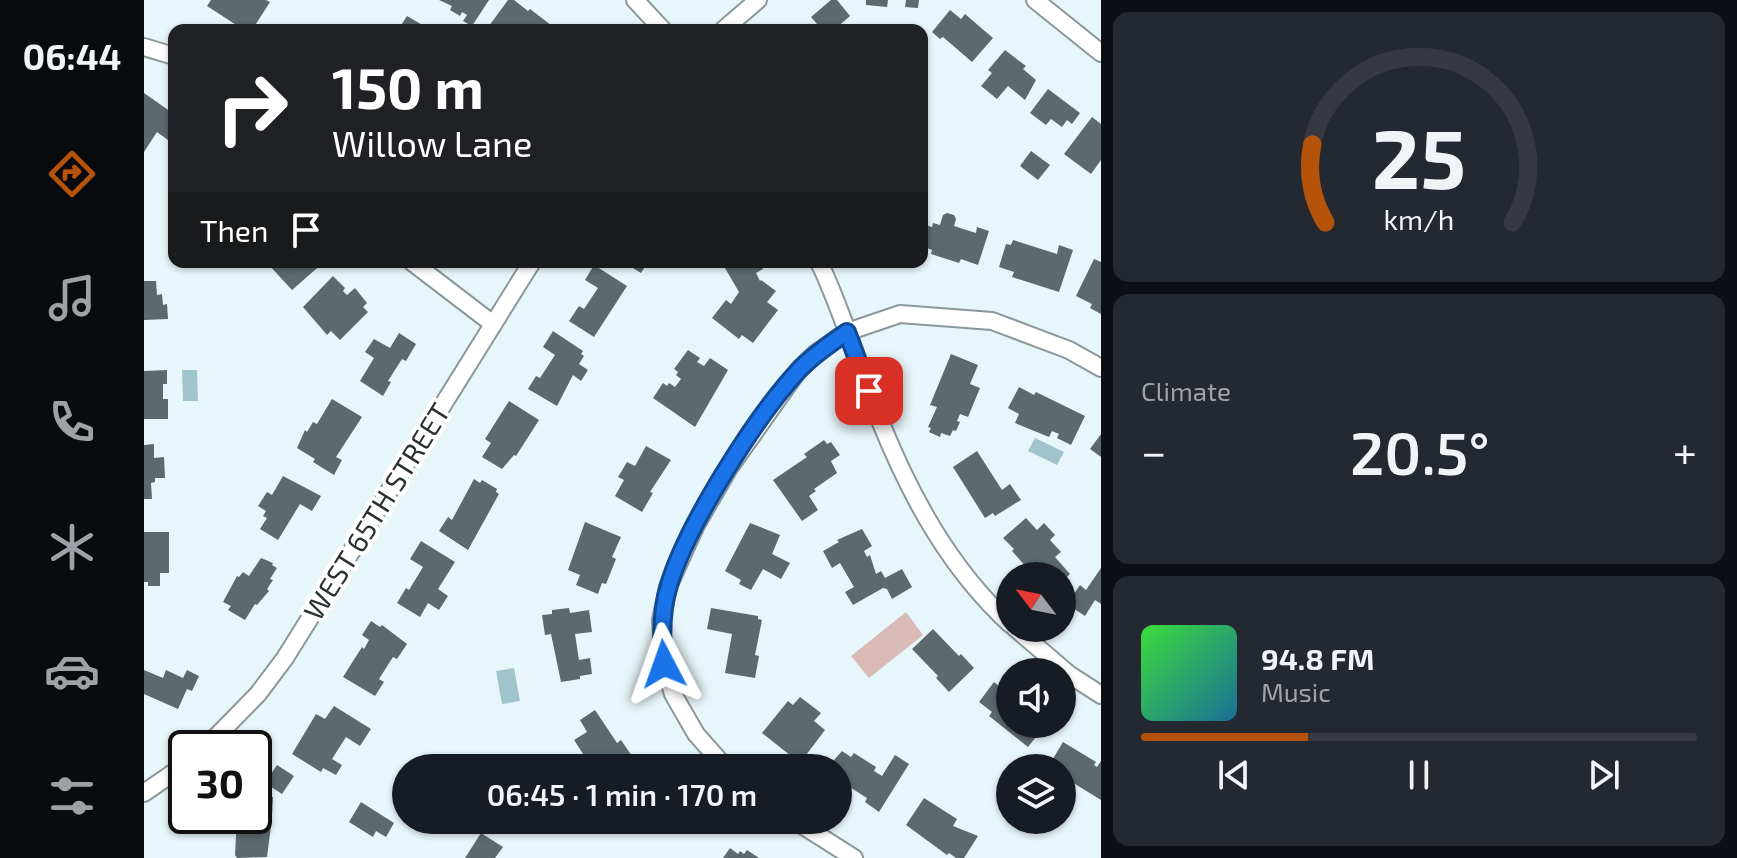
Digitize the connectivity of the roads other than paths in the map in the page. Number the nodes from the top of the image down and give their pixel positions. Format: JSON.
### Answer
{"nodes":[{"id":1,"x":635,"y":0,"type":"edge"},
{"id":2,"x":758,"y":0,"type":"edge"},
{"id":3,"x":1035,"y":0,"type":"edge"},
{"id":4,"x":657,"y":24,"type":"edge"},
{"id":5,"x":730,"y":24,"type":"edge"},
{"id":6,"x":144,"y":47,"type":"edge"},
{"id":7,"x":1101,"y":53,"type":"edge"},
{"id":8,"x":168,"y":54,"type":"edge"},
{"id":9,"x":420,"y":268,"type":"edge"},
{"id":10,"x":528,"y":268,"type":"edge"},
{"id":11,"x":821,"y":268,"type":"edge"},
{"id":12,"x":493,"y":324,"type":"junction"},
{"id":13,"x":847,"y":332,"type":"junction"},
{"id":14,"x":1101,"y":368,"type":"edge"},
{"id":15,"x":996,"y":608,"type":"edge"},
{"id":16,"x":1030,"y":642,"type":"edge"},
{"id":17,"x":1101,"y":695,"type":"edge"},
{"id":18,"x":223,"y":730,"type":"edge"},
{"id":19,"x":714,"y":754,"type":"edge"},
{"id":20,"x":168,"y":776,"type":"edge"},
{"id":21,"x":144,"y":793,"type":"edge"},
{"id":22,"x":816,"y":834,"type":"edge"},
{"id":23,"x":854,"y":858,"type":"edge"}],
"edges":[{"from":1,"to":4,"type":"street"},
{"from":2,"to":5,"type":"street"},
{"from":3,"to":7,"type":"street"},
{"from":6,"to":8,"type":"street"},
{"from":9,"to":12,"type":"street"},
{"from":10,"to":12,"type":"street","name":"WEST 65TH STREET"},
{"from":11,"to":13,"type":"street"},
{"from":12,"to":18,"type":"street","name":"WEST 65TH STREET"},
{"from":13,"to":14,"type":"street"},
{"from":13,"to":15,"type":"street"},
{"from":13,"to":19,"type":"street"},
{"from":16,"to":17,"type":"street"},
{"from":20,"to":21,"type":"street"},
{"from":22,"to":23,"type":"street"}]}
